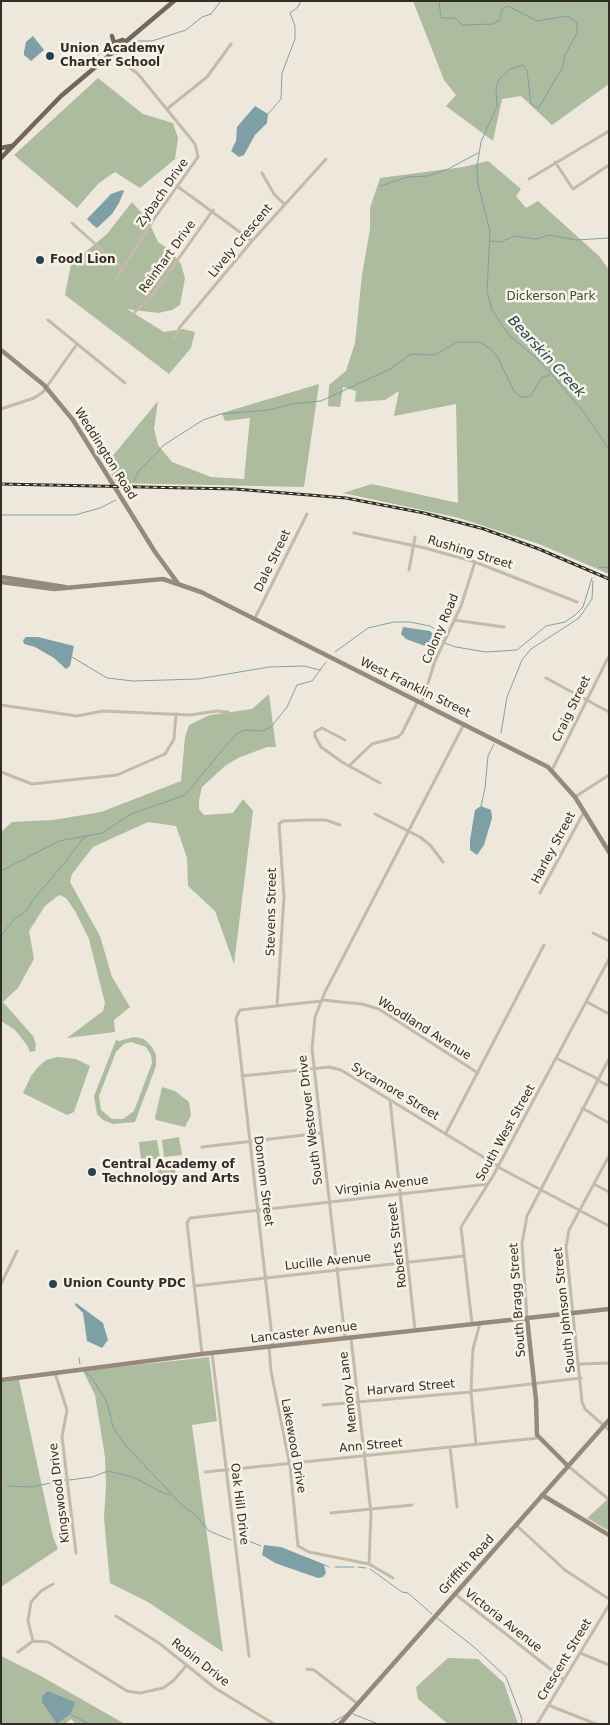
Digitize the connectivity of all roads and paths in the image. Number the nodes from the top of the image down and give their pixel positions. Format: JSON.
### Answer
{"nodes":[{"id":1,"x":173,"y":1,"type":"edge"},
{"id":2,"x":112,"y":36,"type":"dead end"},
{"id":3,"x":231,"y":44,"type":"dead end"},
{"id":4,"x":115,"y":51,"type":"junction"},
{"id":5,"x":167,"y":109,"type":"junction"},
{"id":6,"x":609,"y":131,"type":"edge"},
{"id":7,"x":11,"y":146,"type":"junction"},
{"id":8,"x":1,"y":148,"type":"edge"},
{"id":9,"x":1,"y":158,"type":"edge"},
{"id":10,"x":326,"y":159,"type":"dead end"},
{"id":11,"x":555,"y":162,"type":"junction"},
{"id":12,"x":609,"y":165,"type":"edge"},
{"id":13,"x":262,"y":173,"type":"dead end"},
{"id":14,"x":529,"y":178,"type":"dead end"},
{"id":15,"x":177,"y":186,"type":"junction"},
{"id":16,"x":284,"y":204,"type":"junction"},
{"id":17,"x":213,"y":210,"type":"junction"},
{"id":18,"x":72,"y":223,"type":"dead end"},
{"id":19,"x":252,"y":241,"type":"junction"},
{"id":20,"x":123,"y":269,"type":"junction"},
{"id":21,"x":117,"y":278,"type":"dead end"},
{"id":22,"x":135,"y":312,"type":"dead end"},
{"id":23,"x":48,"y":320,"type":"dead end"},
{"id":24,"x":174,"y":339,"type":"dead end"},
{"id":25,"x":77,"y":344,"type":"junction"},
{"id":26,"x":1,"y":350,"type":"edge"},
{"id":27,"x":124,"y":383,"type":"dead end"},
{"id":28,"x":46,"y":387,"type":"junction"},
{"id":29,"x":1,"y":409,"type":"edge"},
{"id":30,"x":307,"y":514,"type":"dead end"},
{"id":31,"x":354,"y":533,"type":"dead end"},
{"id":32,"x":415,"y":537,"type":"dead end"},
{"id":33,"x":414,"y":545,"type":"junction"},
{"id":34,"x":474,"y":562,"type":"junction"},
{"id":35,"x":409,"y":570,"type":"dead end"},
{"id":36,"x":1,"y":576,"type":"edge"},
{"id":37,"x":1,"y":582,"type":"edge"},
{"id":38,"x":178,"y":583,"type":"junction"},
{"id":39,"x":68,"y":588,"type":"junction"},
{"id":40,"x":577,"y":602,"type":"dead end"},
{"id":41,"x":255,"y":618,"type":"junction"},
{"id":42,"x":454,"y":620,"type":"junction"},
{"id":43,"x":504,"y":627,"type":"dead end"},
{"id":44,"x":609,"y":656,"type":"edge"},
{"id":45,"x":546,"y":678,"type":"dead end"},
{"id":46,"x":586,"y":700,"type":"junction"},
{"id":47,"x":420,"y":702,"type":"junction"},
{"id":48,"x":1,"y":705,"type":"edge"},
{"id":49,"x":228,"y":712,"type":"dead end"},
{"id":50,"x":609,"y":712,"type":"edge"},
{"id":51,"x":176,"y":714,"type":"junction"},
{"id":52,"x":464,"y":723,"type":"junction"},
{"id":53,"x":345,"y":740,"type":"dead end"},
{"id":54,"x":350,"y":765,"type":"junction"},
{"id":55,"x":552,"y":770,"type":"junction"},
{"id":56,"x":1,"y":772,"type":"edge"},
{"id":57,"x":609,"y":774,"type":"edge"},
{"id":58,"x":380,"y":783,"type":"dead end"},
{"id":59,"x":575,"y":797,"type":"junction"},
{"id":60,"x":584,"y":812,"type":"junction"},
{"id":61,"x":375,"y":814,"type":"dead end"},
{"id":62,"x":340,"y":825,"type":"dead end"},
{"id":63,"x":410,"y":832,"type":"junction"},
{"id":64,"x":609,"y":852,"type":"edge"},
{"id":65,"x":444,"y":862,"type":"dead end"},
{"id":66,"x":540,"y":893,"type":"dead end"},
{"id":67,"x":593,"y":932,"type":"dead end"},
{"id":68,"x":609,"y":941,"type":"edge"},
{"id":69,"x":544,"y":945,"type":"dead end"},
{"id":70,"x":609,"y":959,"type":"edge"},
{"id":71,"x":322,"y":1000,"type":"junction"},
{"id":72,"x":587,"y":1002,"type":"junction"},
{"id":73,"x":277,"y":1006,"type":"junction"},
{"id":74,"x":262,"y":1008,"type":"joint"},
{"id":75,"x":609,"y":1014,"type":"edge"},
{"id":76,"x":556,"y":1058,"type":"junction"},
{"id":77,"x":609,"y":1059,"type":"edge"},
{"id":78,"x":314,"y":1068,"type":"junction"},
{"id":79,"x":478,"y":1074,"type":"junction"},
{"id":80,"x":242,"y":1076,"type":"junction"},
{"id":81,"x":598,"y":1079,"type":"junction"},
{"id":82,"x":609,"y":1086,"type":"edge"},
{"id":83,"x":390,"y":1099,"type":"junction"},
{"id":84,"x":582,"y":1108,"type":"junction"},
{"id":85,"x":609,"y":1123,"type":"edge"},
{"id":86,"x":321,"y":1133,"type":"junction"},
{"id":87,"x":446,"y":1133,"type":"junction"},
{"id":88,"x":250,"y":1141,"type":"junction"},
{"id":89,"x":202,"y":1147,"type":"dead end"},
{"id":90,"x":609,"y":1156,"type":"edge"},
{"id":91,"x":498,"y":1166,"type":"junction"},
{"id":92,"x":488,"y":1184,"type":"junction"},
{"id":93,"x":594,"y":1184,"type":"junction"},
{"id":94,"x":540,"y":1189,"type":"junction"},
{"id":95,"x":609,"y":1192,"type":"edge"},
{"id":96,"x":400,"y":1194,"type":"junction"},
{"id":97,"x":329,"y":1202,"type":"junction"},
{"id":98,"x":258,"y":1210,"type":"junction"},
{"id":99,"x":580,"y":1210,"type":"junction"},
{"id":100,"x":609,"y":1226,"type":"edge"},
{"id":101,"x":17,"y":1252,"type":"dead end"},
{"id":102,"x":464,"y":1256,"type":"junction"},
{"id":103,"x":408,"y":1262,"type":"junction"},
{"id":104,"x":338,"y":1270,"type":"junction"},
{"id":105,"x":266,"y":1278,"type":"junction"},
{"id":106,"x":1,"y":1284,"type":"edge"},
{"id":107,"x":194,"y":1286,"type":"junction"},
{"id":108,"x":609,"y":1308,"type":"edge"},
{"id":109,"x":573,"y":1313,"type":"junction"},
{"id":110,"x":527,"y":1318,"type":"junction"},
{"id":111,"x":480,"y":1323,"type":"junction"},
{"id":112,"x":472,"y":1324,"type":"junction"},
{"id":113,"x":415,"y":1330,"type":"junction"},
{"id":114,"x":348,"y":1338,"type":"junction"},
{"id":115,"x":271,"y":1347,"type":"junction"},
{"id":116,"x":212,"y":1353,"type":"junction"},
{"id":117,"x":202,"y":1354,"type":"junction"},
{"id":118,"x":609,"y":1363,"type":"edge"},
{"id":119,"x":579,"y":1364,"type":"junction"},
{"id":120,"x":55,"y":1373,"type":"junction"},
{"id":121,"x":581,"y":1378,"type":"junction"},
{"id":122,"x":1,"y":1380,"type":"edge"},
{"id":123,"x":535,"y":1384,"type":"junction"},
{"id":124,"x":471,"y":1392,"type":"junction"},
{"id":125,"x":359,"y":1402,"type":"junction"},
{"id":126,"x":323,"y":1405,"type":"dead end"},
{"id":127,"x":609,"y":1420,"type":"edge"},
{"id":128,"x":604,"y":1426,"type":"junction"},
{"id":129,"x":609,"y":1430,"type":"edge"},
{"id":130,"x":538,"y":1438,"type":"junction"},
{"id":131,"x":476,"y":1444,"type":"junction"},
{"id":132,"x":450,"y":1447,"type":"junction"},
{"id":133,"x":365,"y":1455,"type":"junction"},
{"id":134,"x":289,"y":1464,"type":"junction"},
{"id":135,"x":568,"y":1466,"type":"junction"},
{"id":136,"x":226,"y":1469,"type":"junction"},
{"id":137,"x":205,"y":1472,"type":"dead end"},
{"id":138,"x":542,"y":1495,"type":"junction"},
{"id":139,"x":607,"y":1498,"type":"dead end"},
{"id":140,"x":412,"y":1505,"type":"dead end"},
{"id":141,"x":457,"y":1508,"type":"dead end"},
{"id":142,"x":370,"y":1509,"type":"junction"},
{"id":143,"x":331,"y":1513,"type":"dead end"},
{"id":144,"x":516,"y":1525,"type":"junction"},
{"id":145,"x":609,"y":1535,"type":"edge"},
{"id":146,"x":76,"y":1553,"type":"dead end"},
{"id":147,"x":369,"y":1564,"type":"junction"},
{"id":148,"x":393,"y":1578,"type":"dead end"},
{"id":149,"x":53,"y":1584,"type":"dead end"},
{"id":150,"x":455,"y":1594,"type":"junction"},
{"id":151,"x":609,"y":1599,"type":"edge"},
{"id":152,"x":609,"y":1605,"type":"edge"},
{"id":153,"x":116,"y":1616,"type":"dead end"},
{"id":154,"x":33,"y":1641,"type":"junction"},
{"id":155,"x":18,"y":1652,"type":"dead end"},
{"id":156,"x":580,"y":1653,"type":"junction"},
{"id":157,"x":249,"y":1656,"type":"dead end"},
{"id":158,"x":609,"y":1665,"type":"edge"},
{"id":159,"x":187,"y":1666,"type":"junction"},
{"id":160,"x":307,"y":1669,"type":"dead end"},
{"id":161,"x":564,"y":1680,"type":"junction"},
{"id":162,"x":358,"y":1704,"type":"junction"},
{"id":163,"x":548,"y":1705,"type":"junction"},
{"id":164,"x":274,"y":1724,"type":"edge"},
{"id":165,"x":340,"y":1724,"type":"edge"},
{"id":166,"x":537,"y":1724,"type":"edge"},
{"id":167,"x":596,"y":1724,"type":"edge"}],
"edges":[{"from":1,"to":2,"type":"main road"},
{"from":1,"to":4,"type":"main road"},
{"from":3,"to":5,"type":"street"},
{"from":4,"to":5,"type":"street","name":"Zybach Drive"},
{"from":4,"to":7,"type":"main road"},
{"from":5,"to":15,"type":"street","name":"Zybach Drive"},
{"from":6,"to":11,"type":"street"},
{"from":7,"to":8,"type":"main road"},
{"from":7,"to":9,"type":"main road"},
{"from":10,"to":16,"type":"street","name":"Lively Crescent"},
{"from":11,"to":12,"type":"street"},
{"from":11,"to":14,"type":"street"},
{"from":13,"to":16,"type":"street"},
{"from":15,"to":17,"type":"street"},
{"from":15,"to":20,"type":"street","name":"Zybach Drive"},
{"from":16,"to":19,"type":"street","name":"Lively Crescent"},
{"from":17,"to":19,"type":"street"},
{"from":17,"to":22,"type":"street","name":"Reinhart Drive"},
{"from":18,"to":20,"type":"street"},
{"from":19,"to":24,"type":"street","name":"Lively Crescent"},
{"from":20,"to":21,"type":"street","name":"Zybach Drive"},
{"from":23,"to":25,"type":"street"},
{"from":25,"to":27,"type":"street"},
{"from":25,"to":28,"type":"street"},
{"from":26,"to":28,"type":"main road","name":"Weddington Road"},
{"from":28,"to":29,"type":"street"},
{"from":28,"to":38,"type":"main road","name":"Weddington Road"},
{"from":30,"to":41,"type":"street","name":"Dale Street"},
{"from":31,"to":33,"type":"street","name":"Rushing Street"},
{"from":32,"to":33,"type":"street"},
{"from":33,"to":34,"type":"street","name":"Rushing Street"},
{"from":33,"to":35,"type":"street"},
{"from":34,"to":40,"type":"street","name":"Rushing Street"},
{"from":34,"to":42,"type":"street","name":"Colony Road"},
{"from":36,"to":39,"type":"main road"},
{"from":37,"to":39,"type":"main road"},
{"from":38,"to":39,"type":"main road"},
{"from":38,"to":41,"type":"main road","name":"West Franklin Street"},
{"from":41,"to":47,"type":"main road","name":"West Franklin Street"},
{"from":42,"to":43,"type":"street"},
{"from":42,"to":47,"type":"street","name":"Colony Road"},
{"from":44,"to":46,"type":"street","name":"Craig Street"},
{"from":45,"to":46,"type":"street"},
{"from":46,"to":50,"type":"street"},
{"from":46,"to":55,"type":"street","name":"Craig Street"},
{"from":47,"to":52,"type":"main road","name":"West Franklin Street"},
{"from":47,"to":54,"type":"street","name":"Colony Road"},
{"from":48,"to":51,"type":"street"},
{"from":49,"to":51,"type":"street"},
{"from":51,"to":56,"type":"street"},
{"from":52,"to":55,"type":"main road","name":"West Franklin Street"},
{"from":52,"to":63,"type":"street","name":"South Westover Drive"},
{"from":53,"to":54,"type":"street"},
{"from":54,"to":58,"type":"street"},
{"from":55,"to":59,"type":"main road","name":"West Franklin Street"},
{"from":57,"to":59,"type":"street"},
{"from":59,"to":60,"type":"main road","name":"West Franklin Street"},
{"from":60,"to":64,"type":"main road","name":"West Franklin Street"},
{"from":60,"to":66,"type":"street","name":"Harley Street"},
{"from":61,"to":63,"type":"street"},
{"from":62,"to":73,"type":"street","name":"Stevens Street"},
{"from":63,"to":65,"type":"street"},
{"from":63,"to":71,"type":"street","name":"South Westover Drive"},
{"from":67,"to":68,"type":"street"},
{"from":69,"to":79,"type":"street"},
{"from":70,"to":72,"type":"street","name":"South West Street"},
{"from":71,"to":73,"type":"street","name":"Woodland Avenue"},
{"from":71,"to":78,"type":"street","name":"South Westover Drive"},
{"from":71,"to":79,"type":"street","name":"Woodland Avenue"},
{"from":72,"to":75,"type":"street"},
{"from":72,"to":76,"type":"street","name":"South West Street"},
{"from":73,"to":74,"type":"street","name":"Woodland Avenue"},
{"from":74,"to":80,"type":"street","name":"Donnom Street"},
{"from":76,"to":81,"type":"street"},
{"from":76,"to":91,"type":"street","name":"South West Street"},
{"from":77,"to":81,"type":"street","name":"South Bragg Street"},
{"from":78,"to":80,"type":"street","name":"Sycamore Street"},
{"from":78,"to":83,"type":"street","name":"Sycamore Street"},
{"from":78,"to":86,"type":"street","name":"South Westover Drive"},
{"from":79,"to":87,"type":"street","name":"Woodland Avenue"},
{"from":80,"to":88,"type":"street","name":"Donnom Street"},
{"from":81,"to":82,"type":"street"},
{"from":81,"to":84,"type":"street","name":"South Bragg Street"},
{"from":83,"to":87,"type":"street","name":"Sycamore Street"},
{"from":83,"to":96,"type":"street","name":"Roberts Street"},
{"from":84,"to":85,"type":"street"},
{"from":84,"to":94,"type":"street","name":"South Bragg Street"},
{"from":86,"to":88,"type":"street"},
{"from":86,"to":97,"type":"street","name":"South Westover Drive"},
{"from":87,"to":91,"type":"street","name":"Sycamore Street"},
{"from":88,"to":89,"type":"street"},
{"from":88,"to":98,"type":"street","name":"Donnom Street"},
{"from":90,"to":93,"type":"street","name":"South Johnson Street"},
{"from":91,"to":92,"type":"street","name":"South West Street"},
{"from":91,"to":94,"type":"street","name":"Sycamore Street"},
{"from":92,"to":96,"type":"street","name":"Virginia Avenue"},
{"from":92,"to":102,"type":"street","name":"South West Street"},
{"from":93,"to":95,"type":"street"},
{"from":93,"to":99,"type":"street","name":"South Johnson Street"},
{"from":94,"to":99,"type":"street","name":"Sycamore Street"},
{"from":94,"to":110,"type":"street","name":"South Bragg Street"},
{"from":96,"to":97,"type":"street","name":"Virginia Avenue"},
{"from":96,"to":103,"type":"street","name":"Roberts Street"},
{"from":97,"to":98,"type":"street","name":"Virginia Avenue"},
{"from":97,"to":104,"type":"street","name":"South Westover Drive"},
{"from":98,"to":105,"type":"street","name":"Donnom Street"},
{"from":98,"to":107,"type":"street","name":"Virginia Avenue"},
{"from":99,"to":100,"type":"street","name":"Sycamore Street"},
{"from":99,"to":109,"type":"street","name":"South Johnson Street"},
{"from":101,"to":106,"type":"street"},
{"from":102,"to":103,"type":"street","name":"Lucille Avenue"},
{"from":102,"to":112,"type":"street","name":"South West Street"},
{"from":103,"to":104,"type":"street","name":"Lucille Avenue"},
{"from":103,"to":113,"type":"street","name":"Roberts Street"},
{"from":104,"to":105,"type":"street","name":"Lucille Avenue"},
{"from":104,"to":114,"type":"street","name":"South Westover Drive"},
{"from":105,"to":107,"type":"street","name":"Lucille Avenue"},
{"from":105,"to":115,"type":"street","name":"Donnom Street"},
{"from":107,"to":117,"type":"street"},
{"from":108,"to":109,"type":"main road","name":"Lancaster Avenue"},
{"from":109,"to":110,"type":"main road","name":"Lancaster Avenue"},
{"from":109,"to":119,"type":"street","name":"South Johnson Street"},
{"from":110,"to":111,"type":"main road","name":"Lancaster Avenue"},
{"from":110,"to":123,"type":"main road","name":"South Bragg Street"},
{"from":111,"to":112,"type":"main road","name":"Lancaster Avenue"},
{"from":111,"to":124,"type":"street"},
{"from":112,"to":113,"type":"main road","name":"Lancaster Avenue"},
{"from":113,"to":114,"type":"main road","name":"Lancaster Avenue"},
{"from":114,"to":115,"type":"main road","name":"Lancaster Avenue"},
{"from":114,"to":125,"type":"street","name":"Memory Lane"},
{"from":115,"to":116,"type":"main road","name":"Lancaster Avenue"},
{"from":115,"to":134,"type":"street","name":"Lakewood Drive"},
{"from":116,"to":117,"type":"main road","name":"Lancaster Avenue"},
{"from":116,"to":136,"type":"street","name":"Oak Hill Drive"},
{"from":117,"to":120,"type":"main road","name":"Lancaster Avenue"},
{"from":118,"to":119,"type":"street"},
{"from":119,"to":121,"type":"street","name":"South Johnson Street"},
{"from":120,"to":122,"type":"main road","name":"Lancaster Avenue"},
{"from":120,"to":146,"type":"street","name":"Kingswood Drive"},
{"from":121,"to":123,"type":"street","name":"Harvard Street"},
{"from":121,"to":128,"type":"street","name":"South Johnson Street"},
{"from":123,"to":124,"type":"street","name":"Harvard Street"},
{"from":123,"to":130,"type":"main road","name":"South Bragg Street"},
{"from":124,"to":125,"type":"street","name":"Harvard Street"},
{"from":124,"to":131,"type":"street"},
{"from":125,"to":126,"type":"street","name":"Harvard Street"},
{"from":125,"to":133,"type":"street","name":"Memory Lane"},
{"from":127,"to":128,"type":"main road","name":"Griffith Road"},
{"from":128,"to":129,"type":"street","name":"South Johnson Street"},
{"from":128,"to":135,"type":"main road","name":"Griffith Road"},
{"from":130,"to":131,"type":"street","name":"Ann Street"},
{"from":130,"to":135,"type":"main road"},
{"from":131,"to":132,"type":"street","name":"Ann Street"},
{"from":132,"to":133,"type":"street","name":"Ann Street"},
{"from":132,"to":141,"type":"street"},
{"from":133,"to":134,"type":"street","name":"Ann Street"},
{"from":133,"to":142,"type":"street","name":"Memory Lane"},
{"from":134,"to":136,"type":"street","name":"Ann Street"},
{"from":134,"to":147,"type":"street","name":"Lakewood Drive"},
{"from":135,"to":138,"type":"main road","name":"Griffith Road"},
{"from":135,"to":139,"type":"street"},
{"from":136,"to":137,"type":"street","name":"Ann Street"},
{"from":136,"to":157,"type":"street","name":"Oak Hill Drive"},
{"from":138,"to":144,"type":"main road","name":"Griffith Road"},
{"from":138,"to":145,"type":"main road"},
{"from":140,"to":142,"type":"street"},
{"from":142,"to":143,"type":"street"},
{"from":142,"to":147,"type":"street","name":"Memory Lane"},
{"from":144,"to":150,"type":"main road","name":"Griffith Road"},
{"from":144,"to":151,"type":"street"},
{"from":147,"to":148,"type":"street"},
{"from":149,"to":154,"type":"street"},
{"from":150,"to":161,"type":"street","name":"Victoria Avenue"},
{"from":150,"to":162,"type":"main road","name":"Griffith Road"},
{"from":152,"to":156,"type":"street","name":"Crescent Street"},
{"from":153,"to":159,"type":"street","name":"Robin Drive"},
{"from":154,"to":155,"type":"street"},
{"from":154,"to":159,"type":"street"},
{"from":156,"to":158,"type":"street"},
{"from":156,"to":161,"type":"street","name":"Crescent Street"},
{"from":159,"to":164,"type":"street","name":"Robin Drive"},
{"from":160,"to":162,"type":"street"},
{"from":161,"to":163,"type":"street","name":"Crescent Street"},
{"from":162,"to":165,"type":"main road","name":"Griffith Road"},
{"from":163,"to":166,"type":"street","name":"Crescent Street"},
{"from":163,"to":167,"type":"street"}]}
